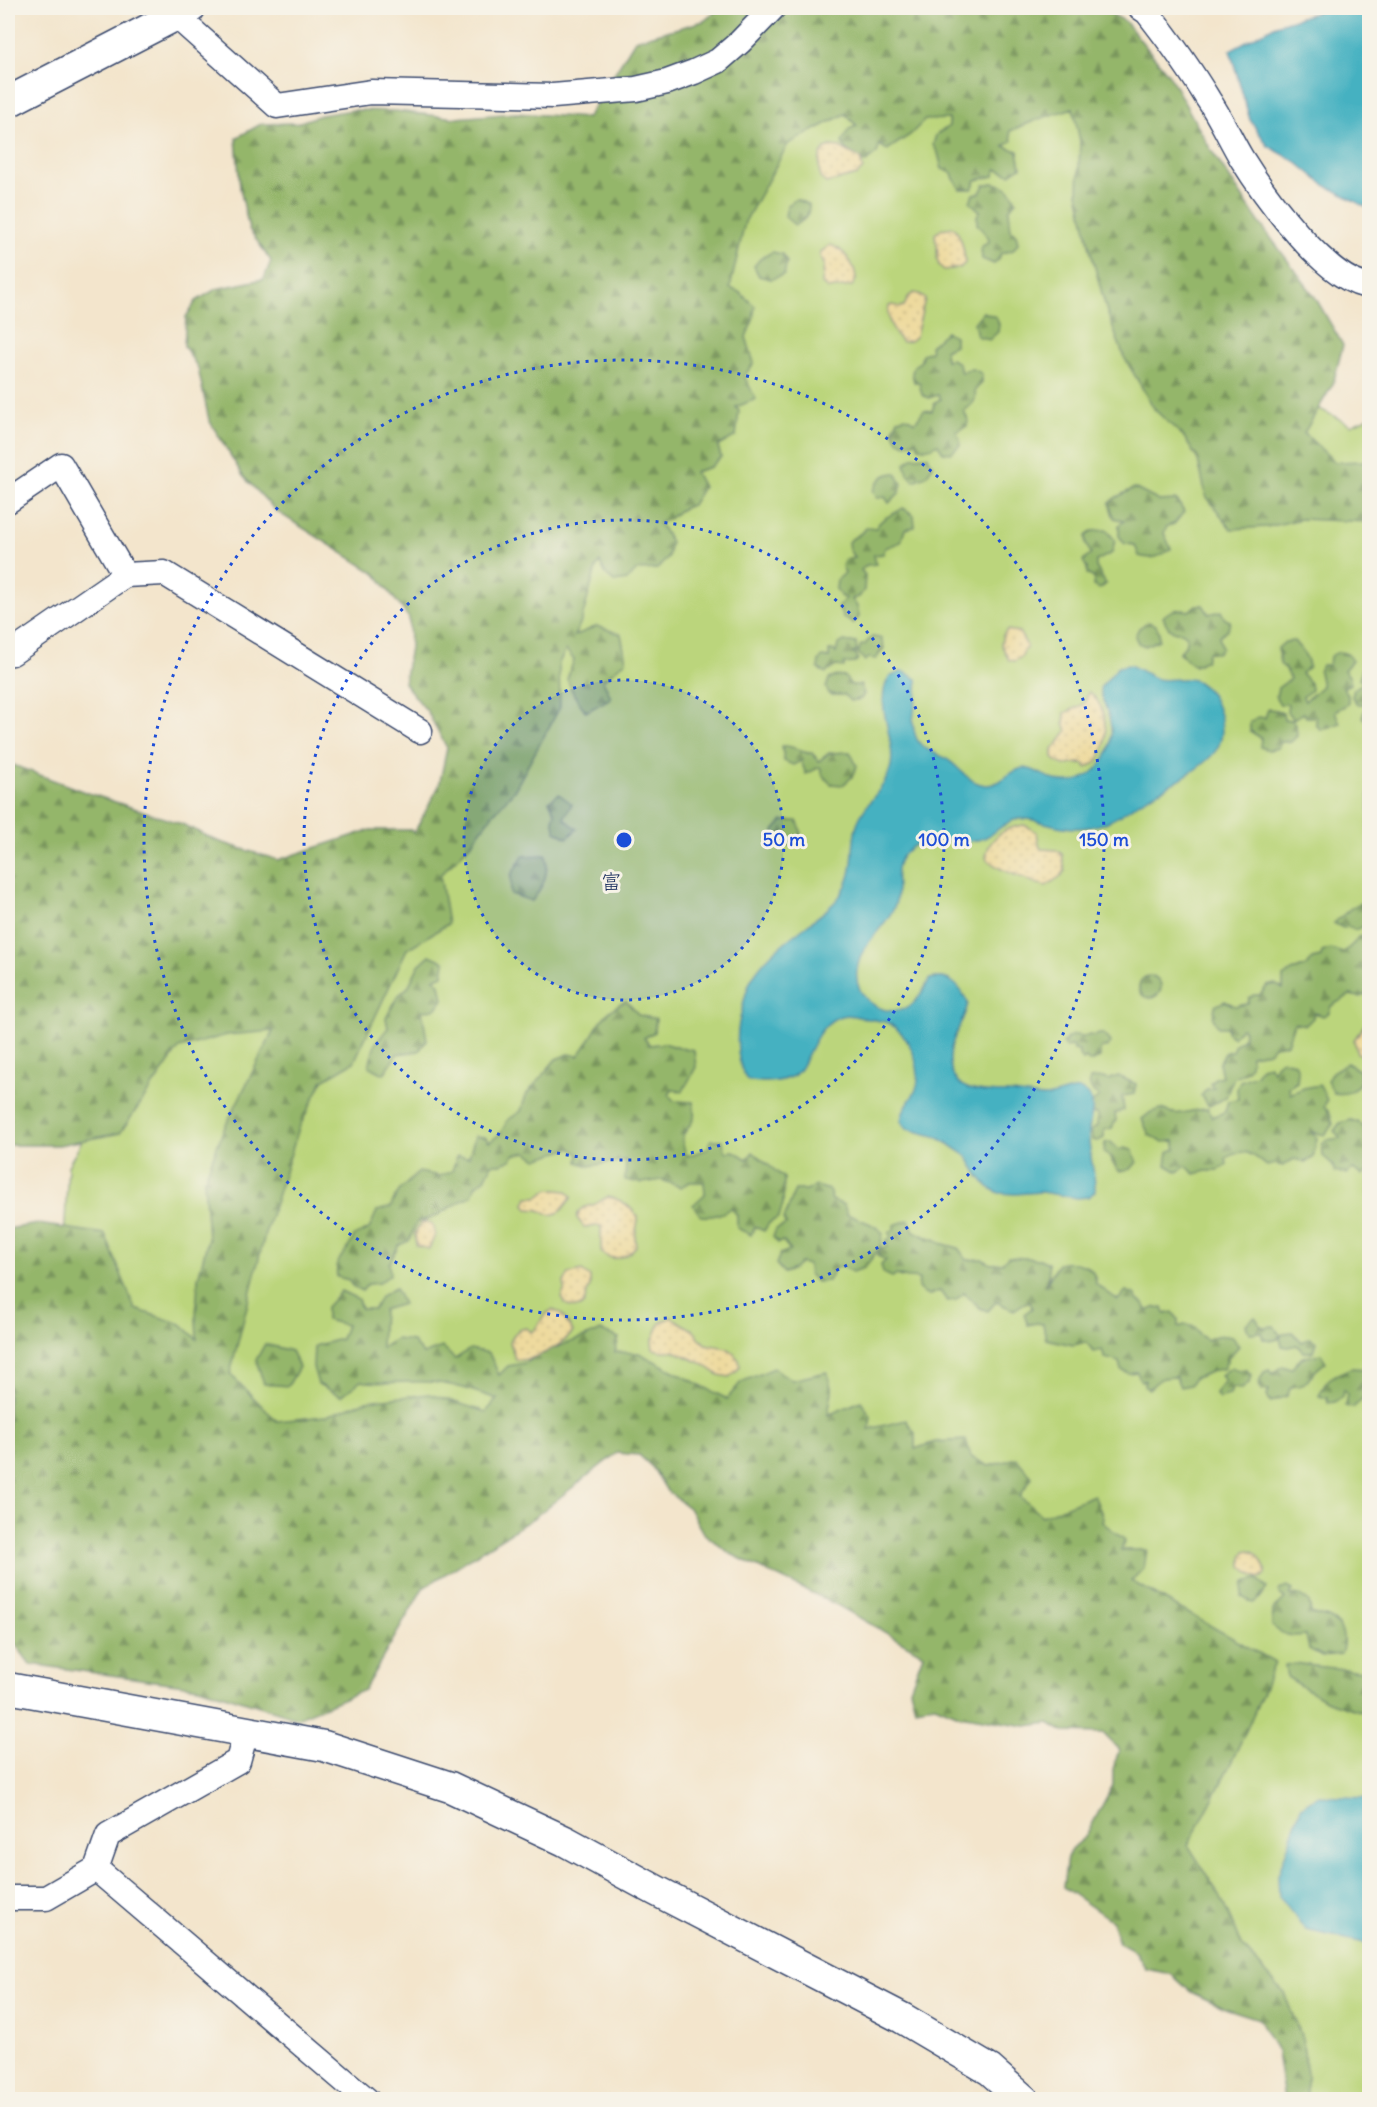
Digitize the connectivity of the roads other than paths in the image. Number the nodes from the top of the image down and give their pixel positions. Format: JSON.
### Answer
{"nodes":[{"id":1,"x":773,"y":8,"type":"edge"},
{"id":2,"x":1141,"y":8,"type":"edge"},
{"id":3,"x":182,"y":11,"type":"edge"},
{"id":4,"x":8,"y":102,"type":"edge"},
{"id":5,"x":1370,"y":286,"type":"edge"},
{"id":6,"x":8,"y":501,"type":"edge"},
{"id":7,"x":125,"y":575,"type":"junction"},
{"id":8,"x":8,"y":651,"type":"edge"},
{"id":9,"x":420,"y":731,"type":"dead end"},
{"id":10,"x":8,"y":1688,"type":"edge"},
{"id":11,"x":246,"y":1732,"type":"junction"},
{"id":12,"x":96,"y":1869,"type":"junction"},
{"id":13,"x":8,"y":1898,"type":"edge"},
{"id":14,"x":367,"y":2100,"type":"edge"},
{"id":15,"x":1024,"y":2100,"type":"edge"}],
"edges":[{"from":1,"to":3,"type":"street"},
{"from":2,"to":5,"type":"street"},
{"from":3,"to":4,"type":"street"},
{"from":6,"to":7,"type":"street"},
{"from":7,"to":8,"type":"street"},
{"from":7,"to":9,"type":"street"},
{"from":10,"to":11,"type":"street"},
{"from":11,"to":12,"type":"street"},
{"from":11,"to":15,"type":"street"},
{"from":12,"to":13,"type":"street"},
{"from":12,"to":14,"type":"street"}]}
